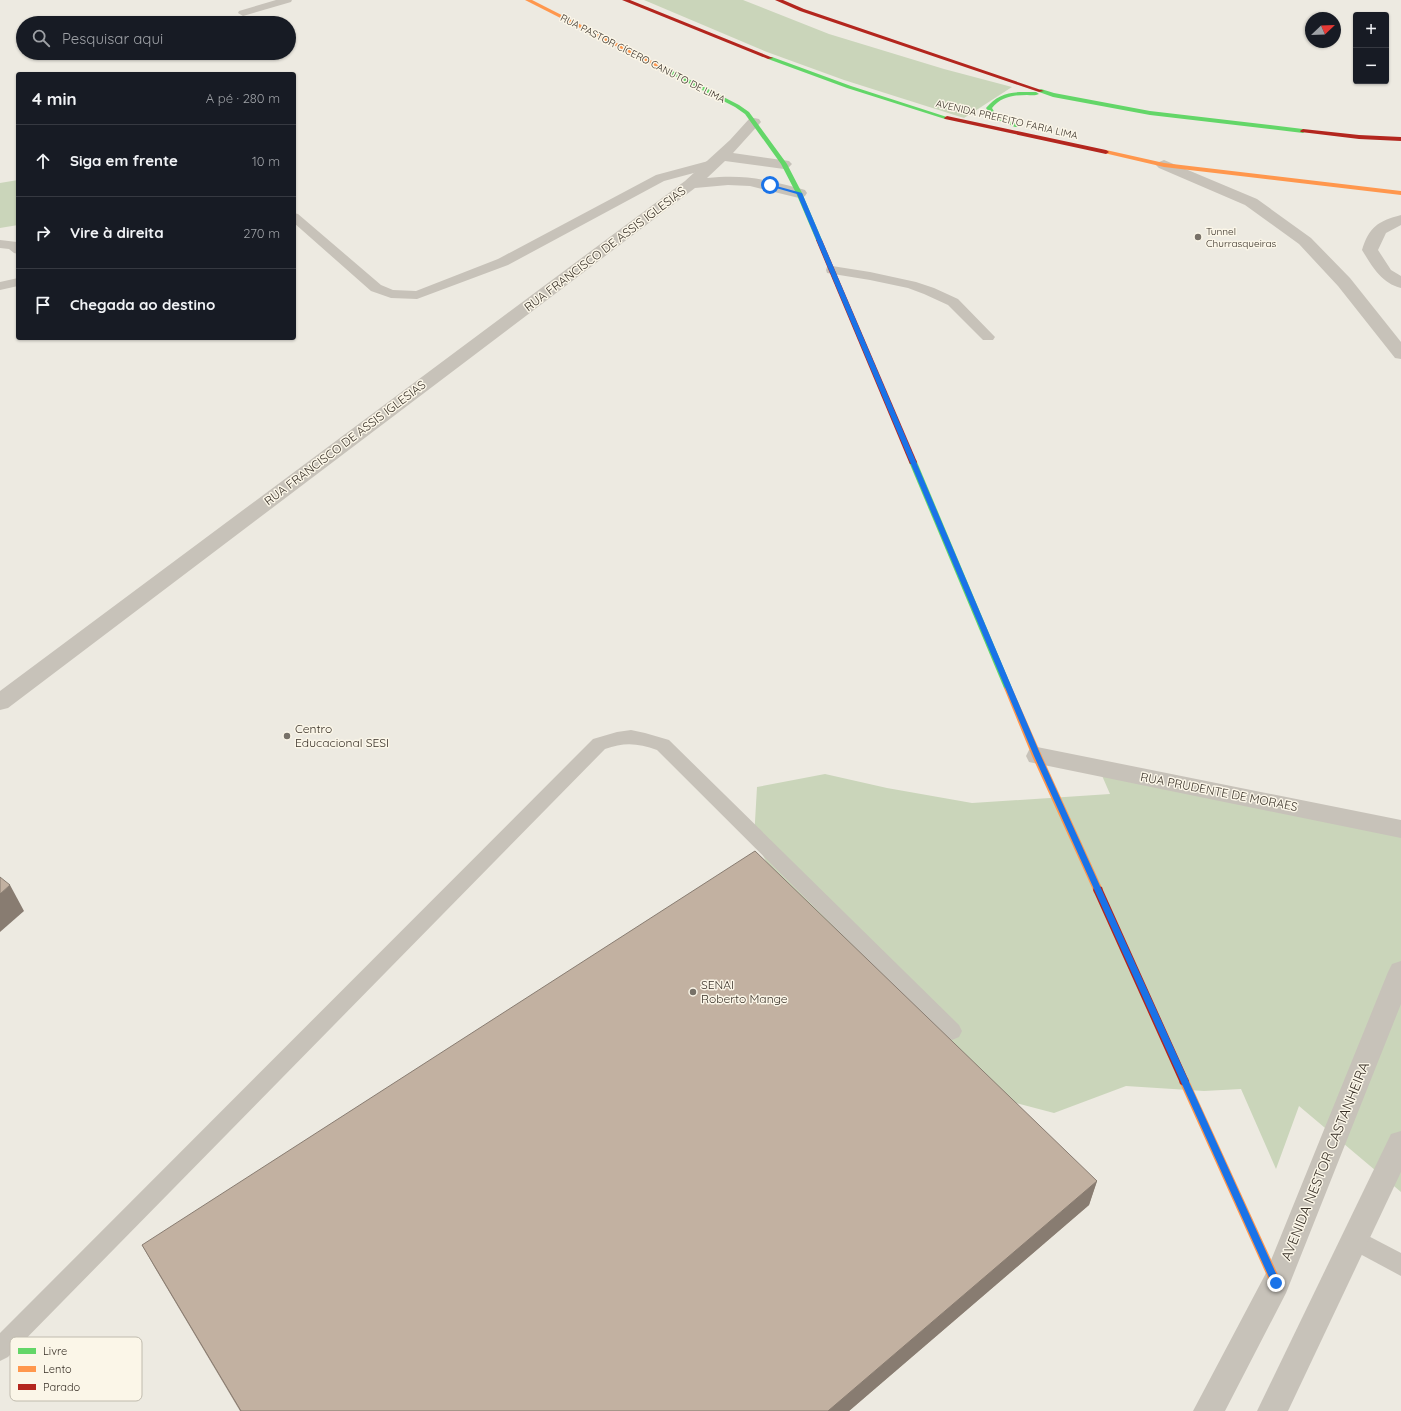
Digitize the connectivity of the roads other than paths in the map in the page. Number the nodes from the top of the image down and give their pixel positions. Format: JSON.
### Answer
{"nodes":[{"id":1,"x":287,"y":0,"type":"edge"},
{"id":2,"x":528,"y":0,"type":"edge"},
{"id":3,"x":624,"y":0,"type":"edge"},
{"id":4,"x":778,"y":0,"type":"edge"},
{"id":5,"x":243,"y":13,"type":"dead end"},
{"id":6,"x":1053,"y":95,"type":"junction"},
{"id":7,"x":754,"y":122,"type":"junction"},
{"id":8,"x":1401,"y":139,"type":"edge"},
{"id":9,"x":1057,"y":142,"type":"junction"},
{"id":10,"x":717,"y":160,"type":"junction"},
{"id":11,"x":784,"y":164,"type":"junction"},
{"id":12,"x":1164,"y":165,"type":"junction"},
{"id":13,"x":691,"y":184,"type":"junction"},
{"id":14,"x":799,"y":193,"type":"junction"},
{"id":15,"x":1401,"y":193,"type":"edge"},
{"id":16,"x":296,"y":219,"type":"edge"},
{"id":17,"x":1401,"y":220,"type":"edge"},
{"id":18,"x":0,"y":244,"type":"edge"},
{"id":19,"x":16,"y":248,"type":"edge"},
{"id":20,"x":832,"y":270,"type":"junction"},
{"id":21,"x":16,"y":282,"type":"edge"},
{"id":22,"x":1401,"y":283,"type":"edge"},
{"id":23,"x":0,"y":286,"type":"edge"},
{"id":24,"x":988,"y":337,"type":"dead end"},
{"id":25,"x":1401,"y":354,"type":"edge"},
{"id":26,"x":0,"y":702,"type":"edge"},
{"id":27,"x":1037,"y":756,"type":"junction"},
{"id":28,"x":1401,"y":829,"type":"edge"},
{"id":29,"x":1401,"y":972,"type":"edge"},
{"id":30,"x":952,"y":1031,"type":"dead end"},
{"id":31,"x":1401,"y":1143,"type":"edge"},
{"id":32,"x":1355,"y":1240,"type":"junction"},
{"id":33,"x":1401,"y":1264,"type":"edge"},
{"id":34,"x":1276,"y":1283,"type":"junction"},
{"id":35,"x":11,"y":1337,"type":"edge"},
{"id":36,"x":10,"y":1338,"type":"edge"},
{"id":37,"x":0,"y":1348,"type":"edge"},
{"id":38,"x":1208,"y":1411,"type":"edge"},
{"id":39,"x":1272,"y":1411,"type":"edge"}],
"edges":[{"from":1,"to":5,"type":"lane"},
{"from":2,"to":7,"type":"main road","name":"RUA PASTOR CÍCERO CANUTO DE LIMA"},
{"from":3,"to":9,"type":"main road","name":"AVENIDA PREFEITO FARIA LIMA"},
{"from":4,"to":6,"type":"main road"},
{"from":6,"to":8,"type":"main road"},
{"from":6,"to":9,"type":"main road"},
{"from":7,"to":10,"type":"street"},
{"from":7,"to":11,"type":"main road","name":"RUA PASTOR CÍCERO CANUTO DE LIMA"},
{"from":9,"to":12,"type":"main road","name":"AVENIDA PREFEITO FARIA LIMA"},
{"from":10,"to":11,"type":"street"},
{"from":10,"to":13,"type":"street"},
{"from":10,"to":16,"type":"lane"},
{"from":11,"to":14,"type":"main road","name":"RUA PASTOR CÍCERO CANUTO DE LIMA"},
{"from":12,"to":15,"type":"main road","name":"AVENIDA PREFEITO FARIA LIMA"},
{"from":12,"to":25,"type":"street"},
{"from":13,"to":14,"type":"street"},
{"from":13,"to":26,"type":"street","name":"RUA FRANCISCO DE ASSIS IGLESIAS"},
{"from":14,"to":20,"type":"main road","name":"RUA PASTOR CÍCERO CANUTO DE LIMA"},
{"from":17,"to":22,"type":"street"},
{"from":18,"to":19,"type":"lane"},
{"from":20,"to":24,"type":"lane"},
{"from":20,"to":27,"type":"main road","name":"RUA PASTOR CÍCERO CANUTO DE LIMA"},
{"from":21,"to":23,"type":"lane"},
{"from":27,"to":28,"type":"street","name":"RUA PRUDENTE DE MORAES"},
{"from":27,"to":34,"type":"main road","name":"RUA PASTOR CÍCERO CANUTO DE LIMA"},
{"from":29,"to":34,"type":"street","name":"AVENIDA NESTOR CASTANHEIRA"},
{"from":30,"to":35,"type":"lane"},
{"from":31,"to":32,"type":"street"},
{"from":32,"to":33,"type":"lane"},
{"from":32,"to":39,"type":"street"},
{"from":34,"to":38,"type":"street","name":"AVENIDA NESTOR CASTANHEIRA"},
{"from":36,"to":37,"type":"lane"}]}
